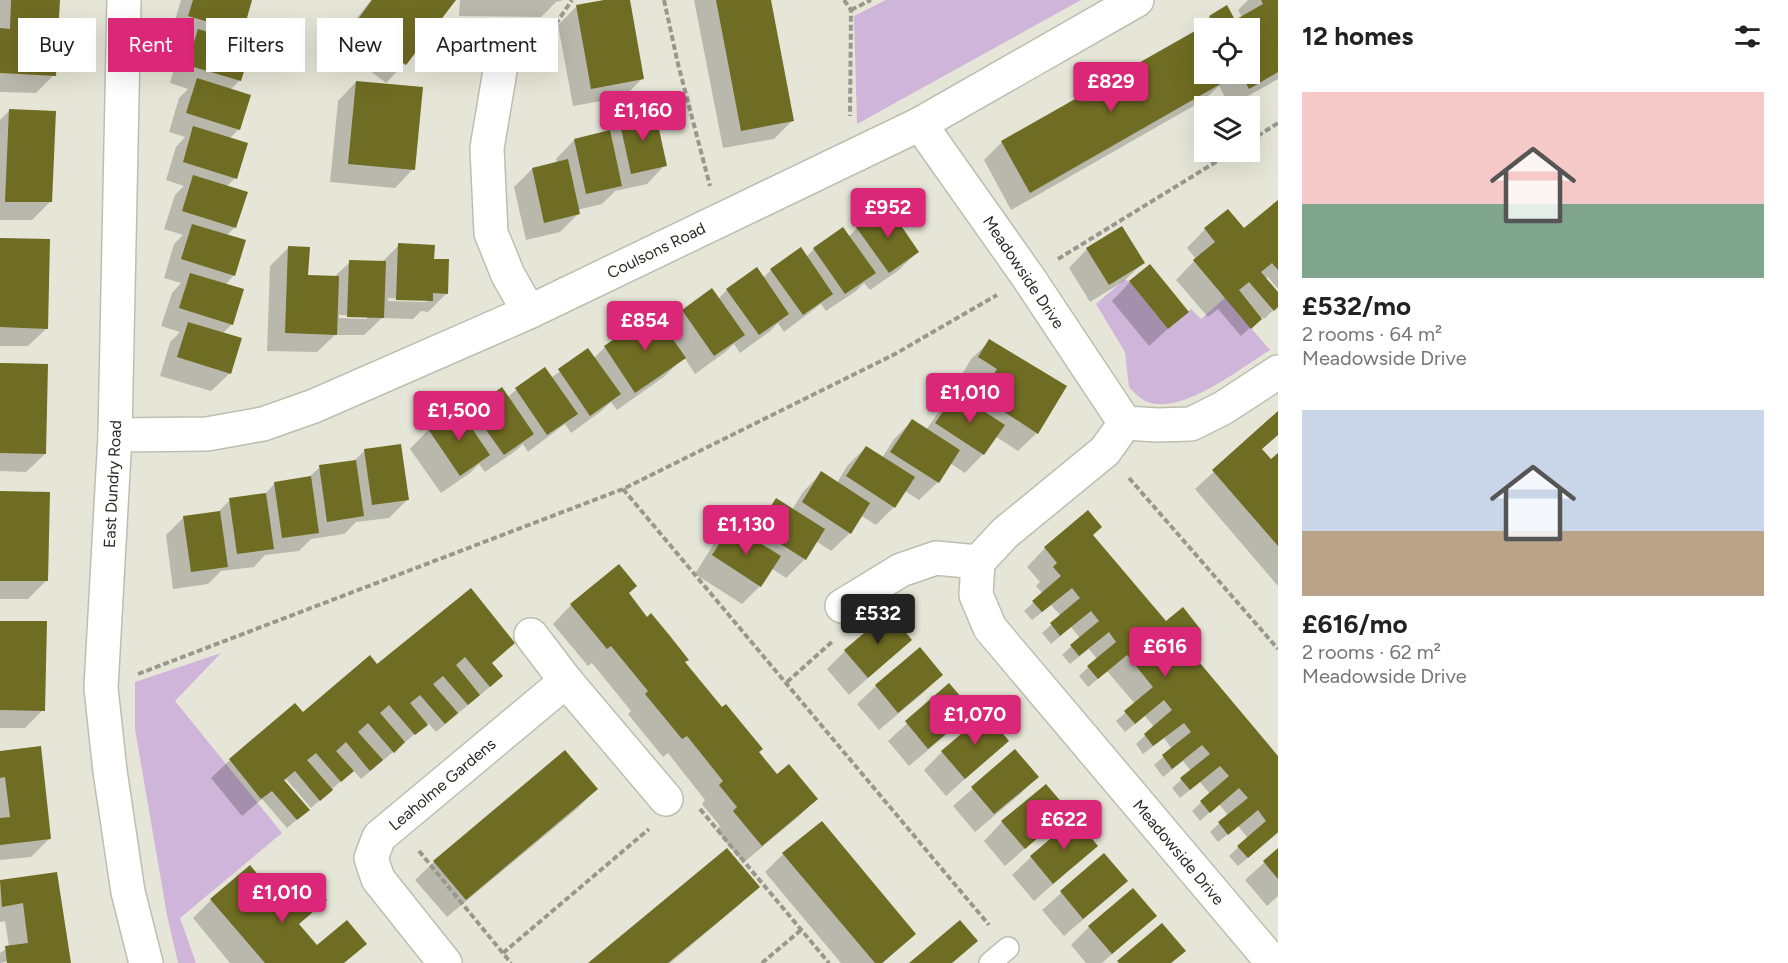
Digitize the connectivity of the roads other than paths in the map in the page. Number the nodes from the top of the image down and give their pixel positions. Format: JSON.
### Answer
{"nodes":[{"id":1,"x":124,"y":0,"type":"edge"},
{"id":2,"x":1137,"y":0,"type":"edge"},
{"id":3,"x":500,"y":72,"type":"edge"},
{"id":4,"x":920,"y":124,"type":"junction"},
{"id":5,"x":529,"y":312,"type":"junction"},
{"id":6,"x":1278,"y":372,"type":"edge"},
{"id":7,"x":1125,"y":423,"type":"junction"},
{"id":8,"x":116,"y":435,"type":"junction"},
{"id":9,"x":978,"y":562,"type":"junction"},
{"id":10,"x":842,"y":606,"type":"road end"},
{"id":11,"x":531,"y":635,"type":"dead end"},
{"id":12,"x":566,"y":681,"type":"junction"},
{"id":13,"x":666,"y":799,"type":"road end"},
{"id":14,"x":1008,"y":948,"type":"road end"},
{"id":15,"x":146,"y":963,"type":"edge"},
{"id":16,"x":445,"y":963,"type":"edge"},
{"id":17,"x":990,"y":963,"type":"edge"},
{"id":18,"x":1273,"y":963,"type":"edge"}],
"edges":[{"from":1,"to":8,"type":"street","name":"East Dundry Road"},
{"from":2,"to":4,"type":"street","name":"Coulsons Road"},
{"from":3,"to":5,"type":"street"},
{"from":4,"to":5,"type":"street","name":"Coulsons Road"},
{"from":4,"to":7,"type":"street","name":"Meadowside Drive"},
{"from":5,"to":8,"type":"street","name":"Coulsons Road"},
{"from":6,"to":7,"type":"street"},
{"from":7,"to":9,"type":"street"},
{"from":8,"to":15,"type":"street","name":"East Dundry Road"},
{"from":9,"to":10,"type":"street"},
{"from":9,"to":18,"type":"street","name":"Meadowside Drive"},
{"from":11,"to":12,"type":"street"},
{"from":12,"to":13,"type":"street"},
{"from":12,"to":16,"type":"street","name":"Leaholme Gardens"},
{"from":14,"to":17,"type":"lane"}]}
